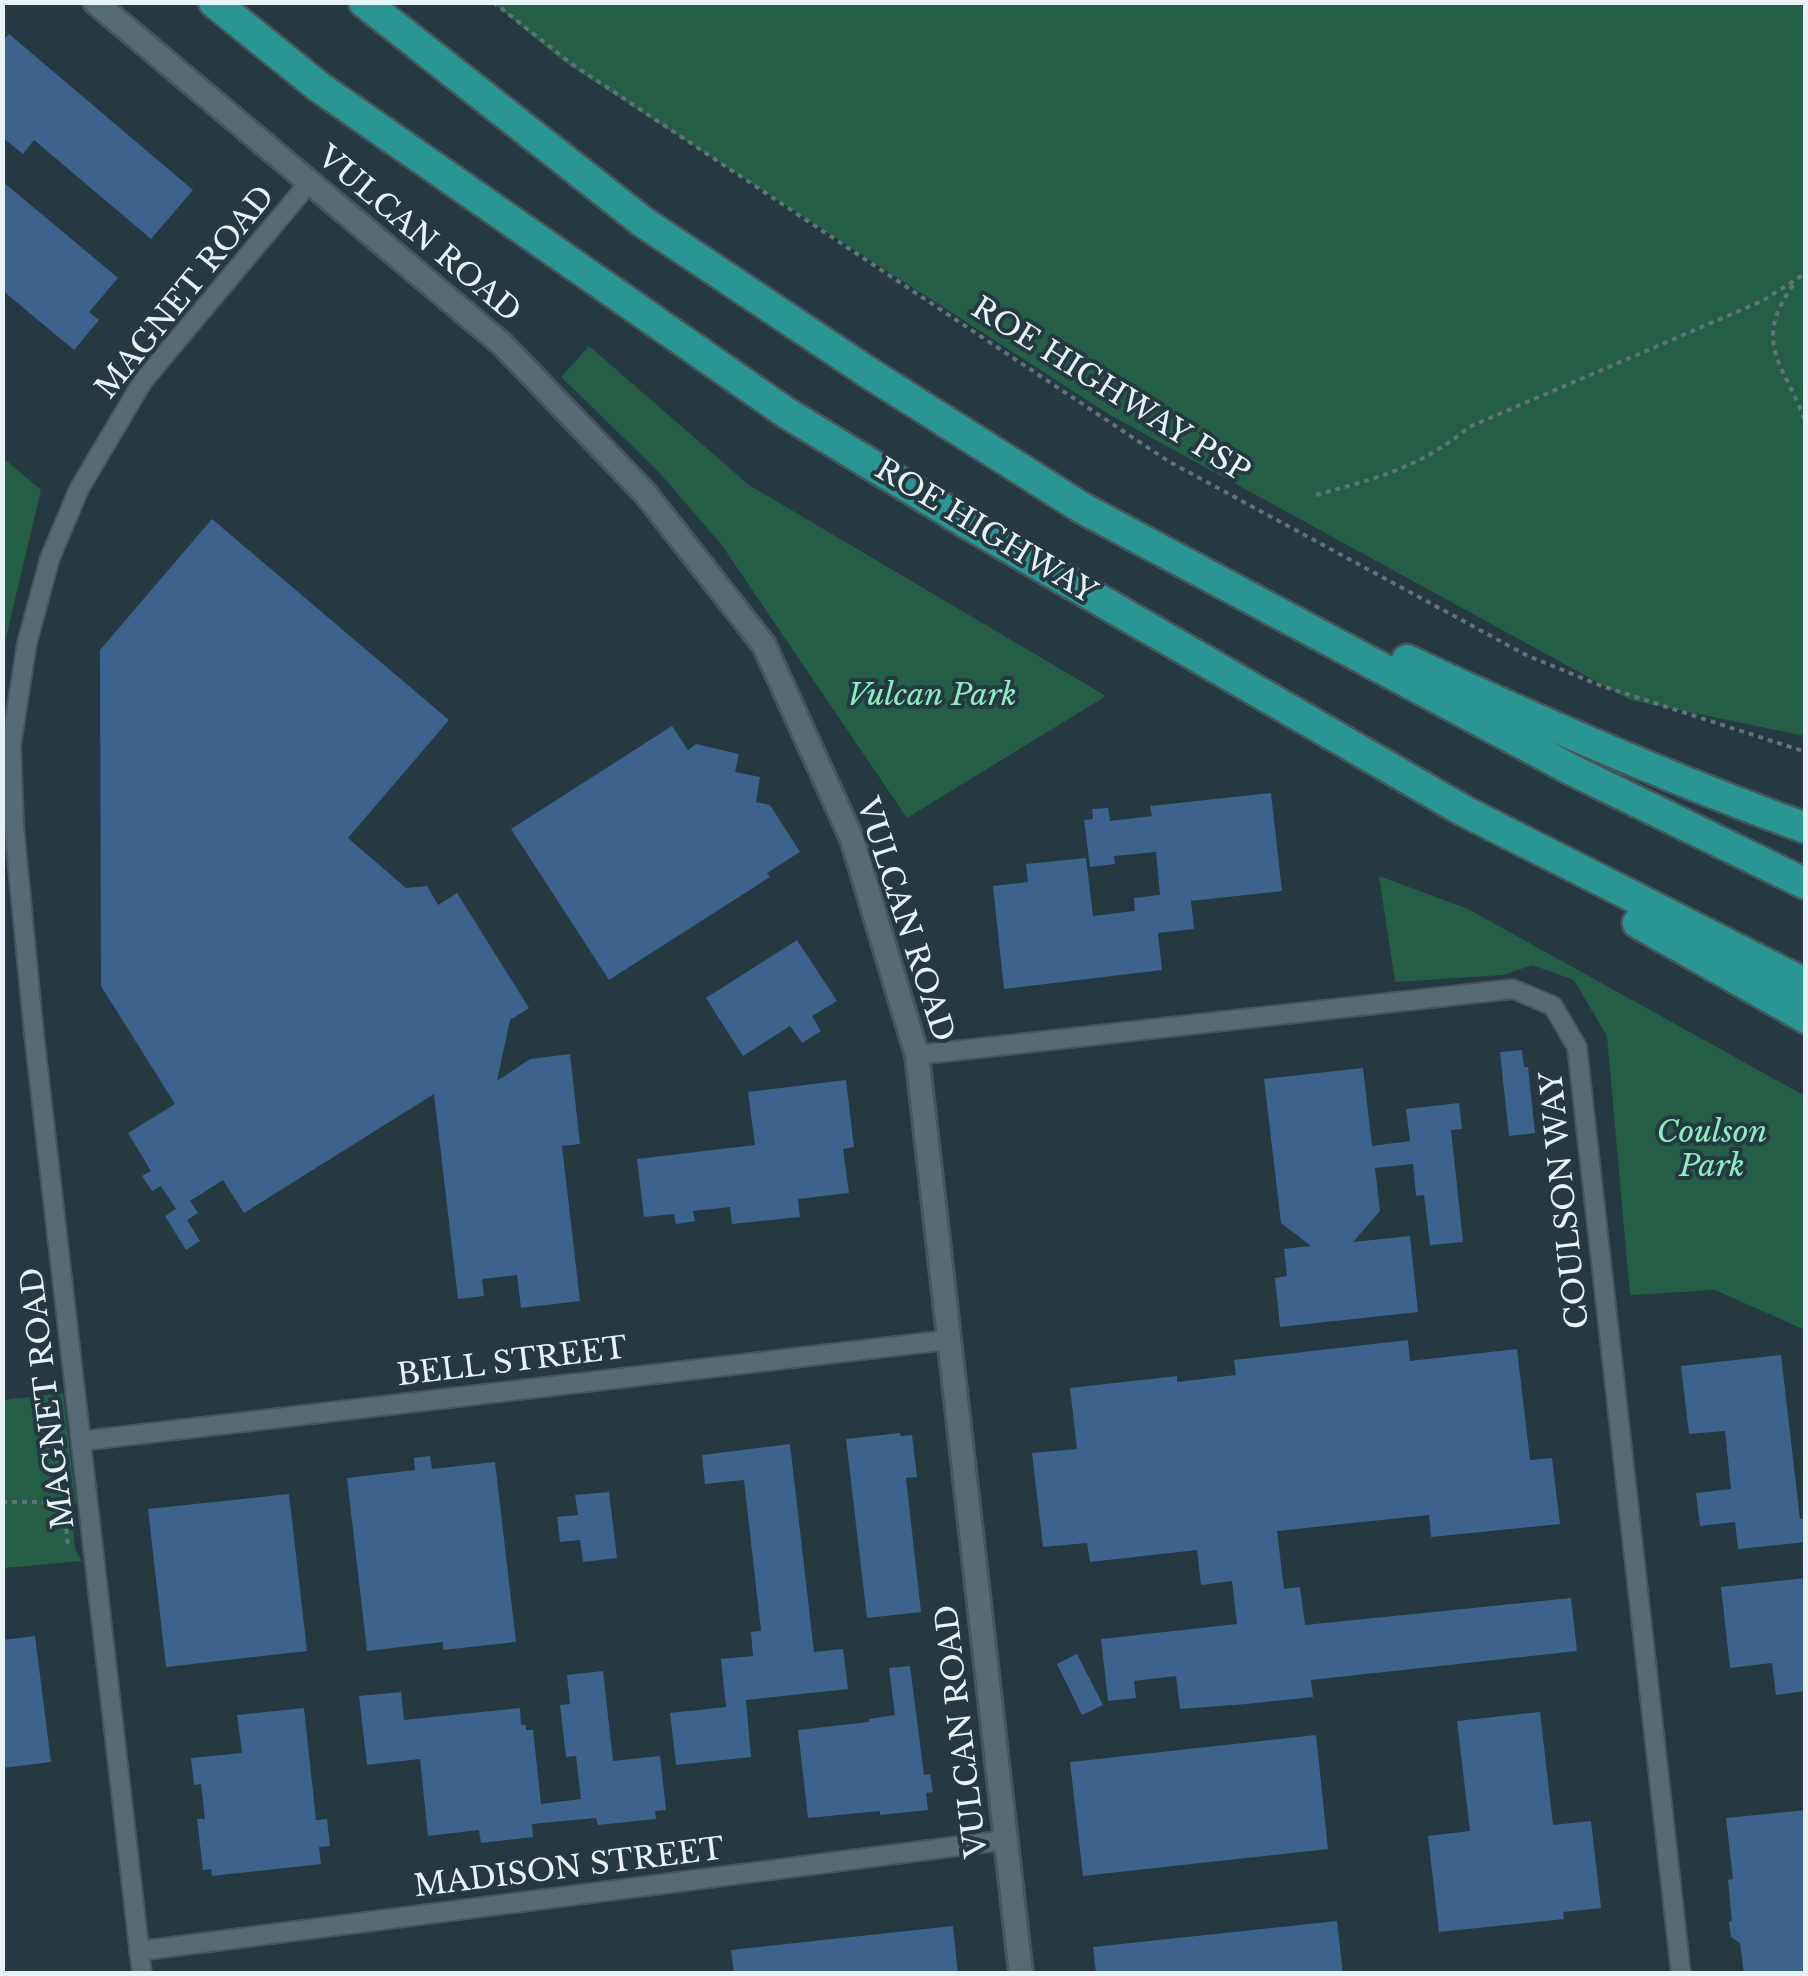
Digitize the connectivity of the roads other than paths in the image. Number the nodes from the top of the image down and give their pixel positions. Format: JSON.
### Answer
{"nodes":[{"id":1,"x":94,"y":2,"type":"edge"},
{"id":2,"x":214,"y":2,"type":"edge"},
{"id":3,"x":364,"y":2,"type":"edge"},
{"id":4,"x":309,"y":184,"type":"junction"},
{"id":5,"x":1082,"y":508,"type":"junction"},
{"id":6,"x":1464,"y":812,"type":"junction"},
{"id":7,"x":1806,"y":828,"type":"edge"},
{"id":8,"x":1806,"y":884,"type":"edge"},
{"id":9,"x":1806,"y":984,"type":"edge"},
{"id":10,"x":1806,"y":1018,"type":"edge"},
{"id":11,"x":917,"y":1055,"type":"junction"},
{"id":12,"x":948,"y":1340,"type":"junction"},
{"id":13,"x":81,"y":1441,"type":"junction"},
{"id":14,"x":1006,"y":1840,"type":"junction"},
{"id":15,"x":139,"y":1952,"type":"junction"},
{"id":16,"x":142,"y":1974,"type":"edge"},
{"id":17,"x":1021,"y":1974,"type":"edge"},
{"id":18,"x":1681,"y":1974,"type":"edge"}],
"edges":[{"from":1,"to":4,"type":"street","name":"VULCAN ROAD"},
{"from":2,"to":6,"type":"highway","name":"ROE HIGHWAY"},
{"from":3,"to":5,"type":"highway"},
{"from":4,"to":11,"type":"street","name":"VULCAN ROAD"},
{"from":4,"to":13,"type":"street","name":"MAGNET ROAD"},
{"from":5,"to":7,"type":"highway"},
{"from":5,"to":8,"type":"highway"},
{"from":6,"to":9,"type":"highway","name":"ROE HIGHWAY"},
{"from":6,"to":10,"type":"highway"},
{"from":11,"to":12,"type":"street","name":"VULCAN ROAD"},
{"from":11,"to":18,"type":"street","name":"COULSON WAY"},
{"from":12,"to":13,"type":"street","name":"BELL STREET"},
{"from":12,"to":14,"type":"street","name":"VULCAN ROAD"},
{"from":13,"to":15,"type":"street","name":"MAGNET ROAD"},
{"from":14,"to":15,"type":"street","name":"MADISON STREET"},
{"from":14,"to":17,"type":"street","name":"VULCAN ROAD"},
{"from":15,"to":16,"type":"street","name":"MAGNET ROAD"}]}
